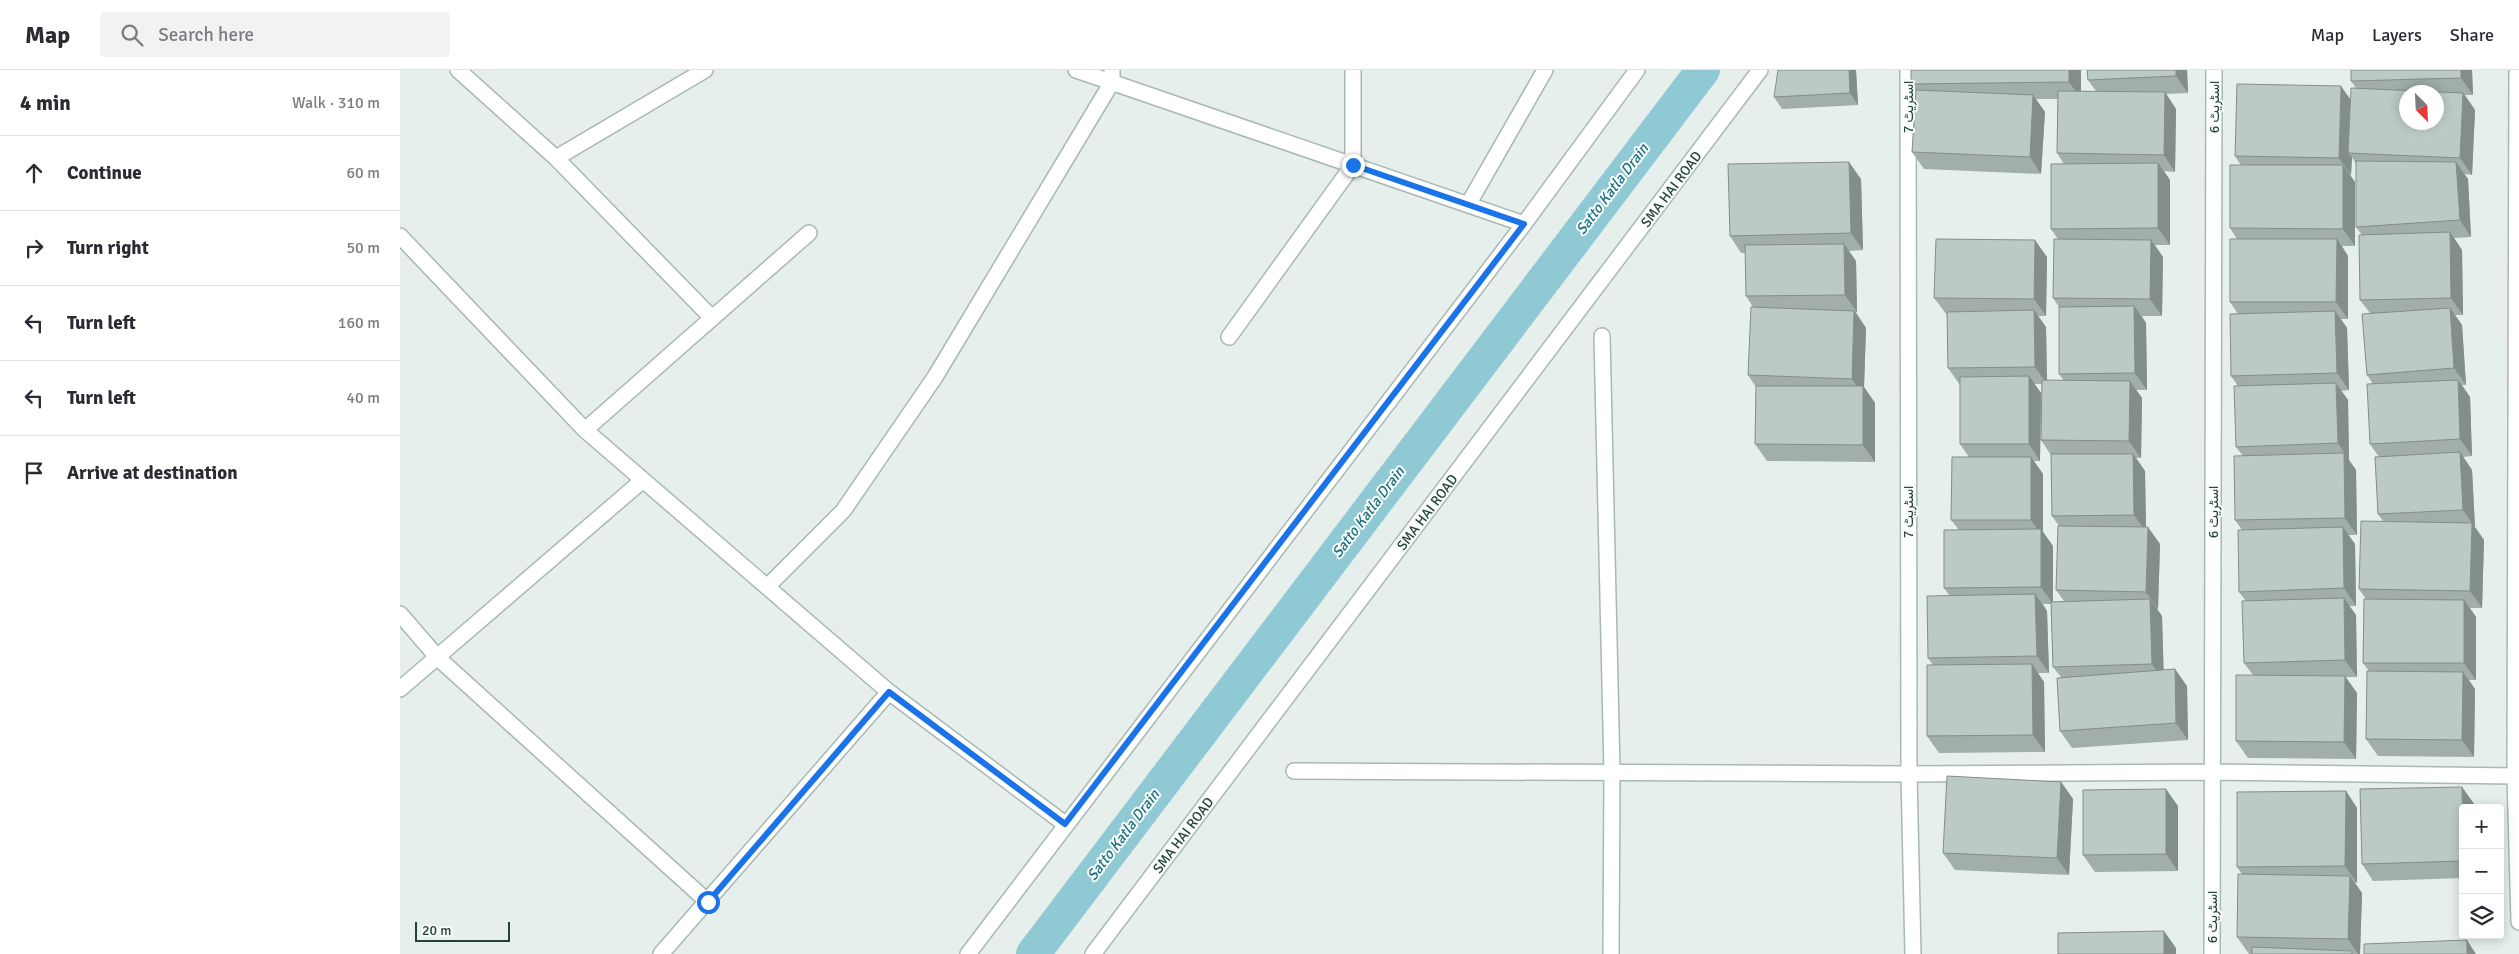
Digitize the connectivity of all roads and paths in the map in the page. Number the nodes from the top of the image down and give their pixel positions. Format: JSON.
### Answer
{"nodes":[{"id":1,"x":458,"y":70,"type":"edge"},
{"id":2,"x":705,"y":70,"type":"edge"},
{"id":3,"x":1076,"y":70,"type":"edge"},
{"id":4,"x":1353,"y":70,"type":"edge"},
{"id":5,"x":1545,"y":70,"type":"edge"},
{"id":6,"x":1637,"y":70,"type":"edge"},
{"id":7,"x":1760,"y":70,"type":"edge"},
{"id":8,"x":1908,"y":70,"type":"edge"},
{"id":9,"x":2214,"y":70,"type":"edge"},
{"id":10,"x":2516,"y":70,"type":"edge"},
{"id":11,"x":1112,"y":76,"type":"edge"},
{"id":12,"x":556,"y":158,"type":"junction"},
{"id":13,"x":1353,"y":165,"type":"junction"},
{"id":14,"x":1468,"y":203,"type":"junction"},
{"id":15,"x":1524,"y":224,"type":"junction"},
{"id":16,"x":809,"y":233,"type":"dead end"},
{"id":17,"x":400,"y":236,"type":"edge"},
{"id":18,"x":712,"y":318,"type":"junction"},
{"id":19,"x":1602,"y":336,"type":"dead end"},
{"id":20,"x":1229,"y":337,"type":"dead end"},
{"id":21,"x":585,"y":430,"type":"junction"},
{"id":22,"x":643,"y":480,"type":"junction"},
{"id":23,"x":767,"y":587,"type":"junction"},
{"id":24,"x":400,"y":614,"type":"edge"},
{"id":25,"x":438,"y":658,"type":"junction"},
{"id":26,"x":400,"y":689,"type":"edge"},
{"id":27,"x":889,"y":692,"type":"junction"},
{"id":28,"x":1294,"y":770,"type":"dead end"},
{"id":29,"x":1612,"y":771,"type":"junction"},
{"id":30,"x":2212,"y":772,"type":"junction"},
{"id":31,"x":1908,"y":774,"type":"junction"},
{"id":32,"x":2515,"y":776,"type":"junction"},
{"id":33,"x":1065,"y":824,"type":"junction"},
{"id":34,"x":708,"y":902,"type":"junction"},
{"id":35,"x":2519,"y":916,"type":"edge"},
{"id":36,"x":2519,"y":922,"type":"edge"},
{"id":37,"x":1096,"y":953,"type":"edge"},
{"id":38,"x":661,"y":954,"type":"edge"},
{"id":39,"x":968,"y":954,"type":"edge"},
{"id":40,"x":1610,"y":954,"type":"edge"},
{"id":41,"x":1913,"y":954,"type":"edge"},
{"id":42,"x":2212,"y":954,"type":"edge"}],
"edges":[{"from":1,"to":12,"type":"street"},
{"from":2,"to":12,"type":"street"},
{"from":3,"to":11,"type":"street"},
{"from":4,"to":13,"type":"street"},
{"from":5,"to":14,"type":"street"},
{"from":6,"to":15,"type":"street"},
{"from":7,"to":37,"type":"street","name":"SMA HAI ROAD"},
{"from":8,"to":31,"type":"street","name":"اسٹریٹ 7"},
{"from":9,"to":30,"type":"street","name":"اسٹریٹ 6"},
{"from":10,"to":32,"type":"street"},
{"from":11,"to":13,"type":"street"},
{"from":11,"to":23,"type":"street"},
{"from":12,"to":18,"type":"street"},
{"from":13,"to":14,"type":"street"},
{"from":13,"to":20,"type":"street"},
{"from":14,"to":15,"type":"street"},
{"from":15,"to":33,"type":"street"},
{"from":16,"to":18,"type":"street"},
{"from":17,"to":21,"type":"street"},
{"from":18,"to":21,"type":"street"},
{"from":19,"to":29,"type":"street"},
{"from":21,"to":22,"type":"street"},
{"from":22,"to":23,"type":"street"},
{"from":22,"to":25,"type":"street"},
{"from":23,"to":27,"type":"street"},
{"from":24,"to":25,"type":"street"},
{"from":25,"to":26,"type":"street"},
{"from":25,"to":34,"type":"street"},
{"from":27,"to":33,"type":"street"},
{"from":27,"to":34,"type":"street"},
{"from":28,"to":29,"type":"street"},
{"from":29,"to":31,"type":"street"},
{"from":29,"to":40,"type":"street"},
{"from":30,"to":31,"type":"street"},
{"from":30,"to":32,"type":"street"},
{"from":30,"to":42,"type":"street","name":"اسٹریٹ 6"},
{"from":31,"to":41,"type":"street","name":"اسٹریٹ 7"},
{"from":32,"to":35,"type":"street"},
{"from":33,"to":39,"type":"street"},
{"from":34,"to":38,"type":"street"},
{"from":35,"to":36,"type":"street"}]}
